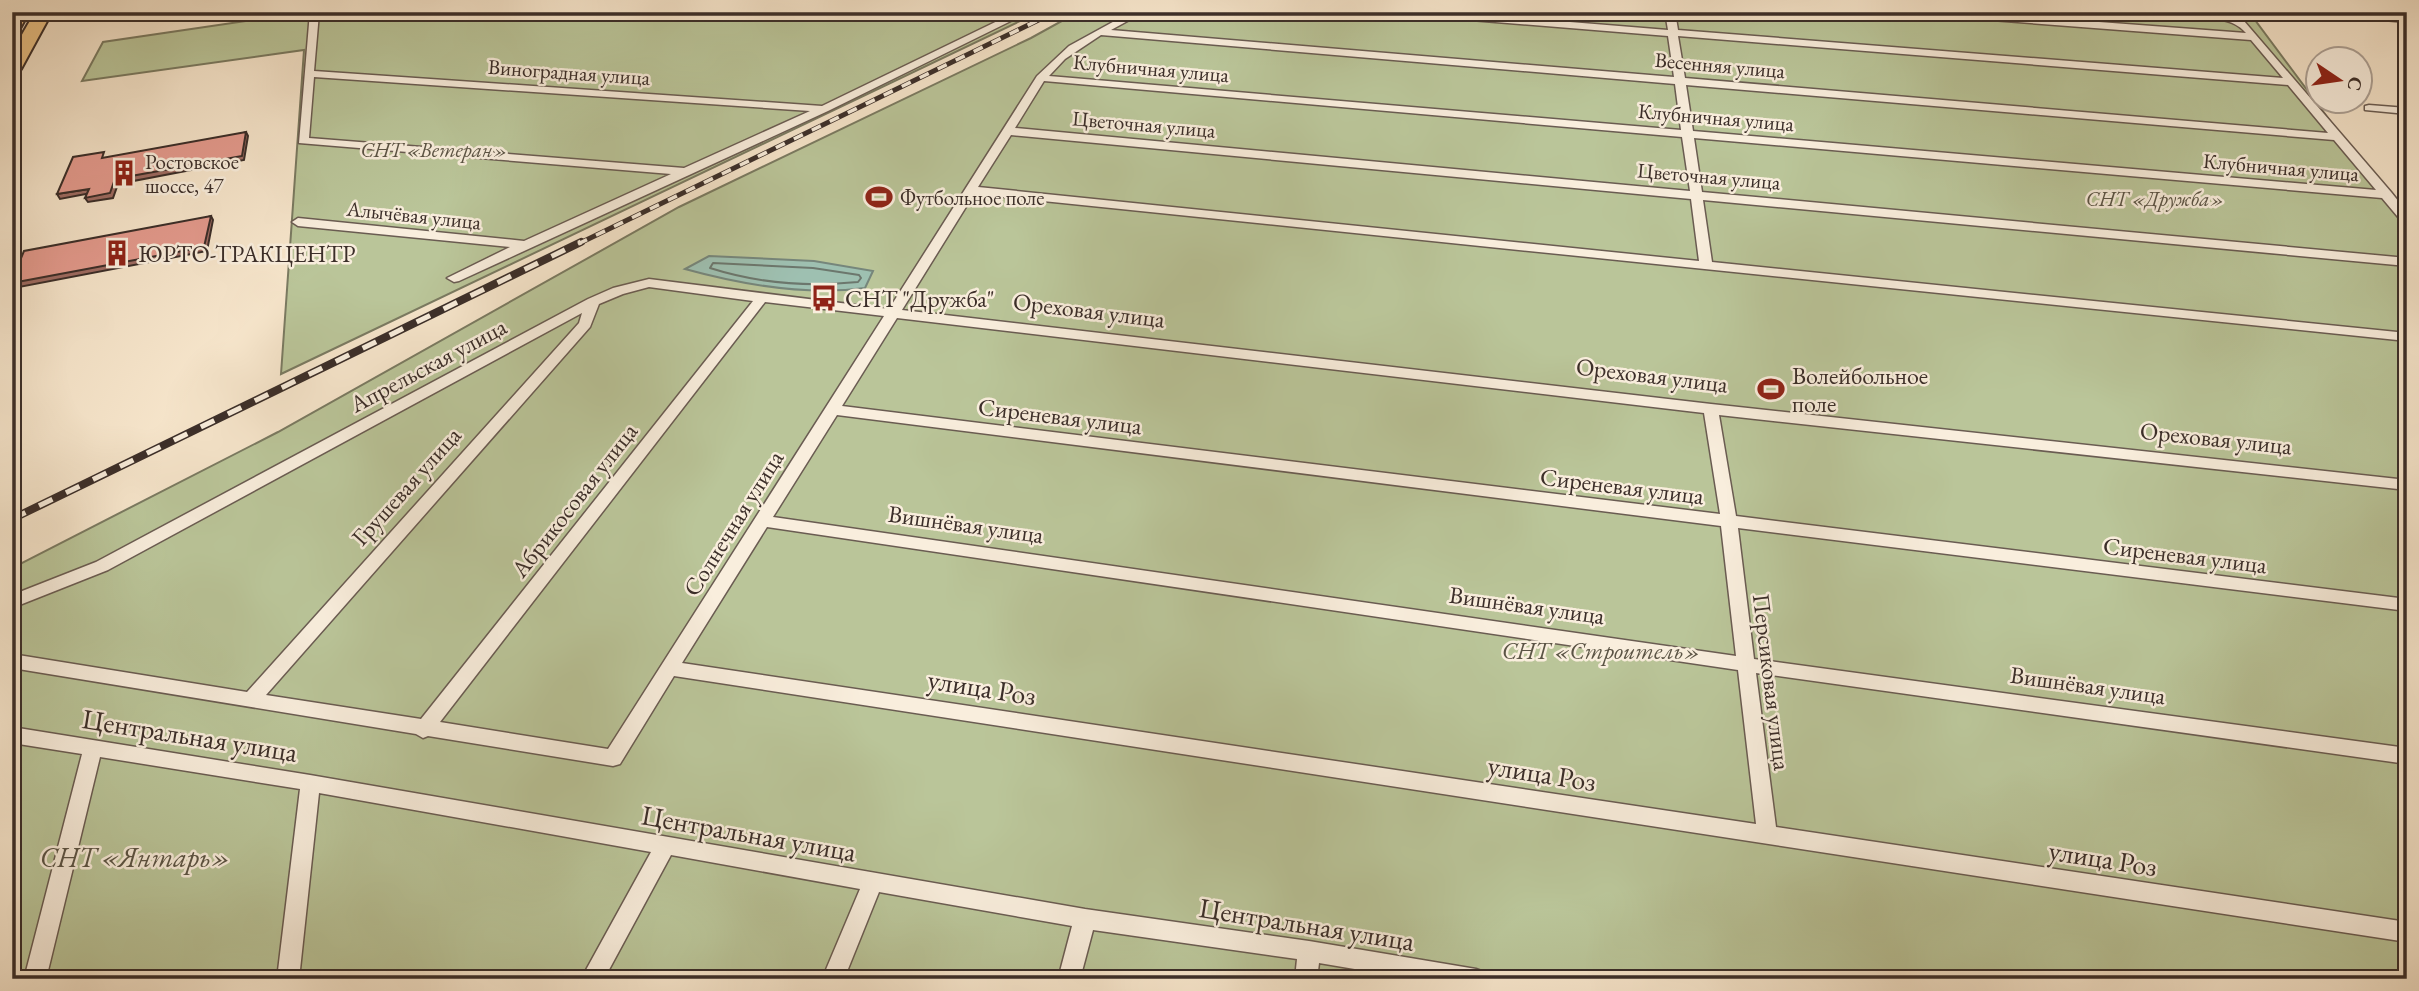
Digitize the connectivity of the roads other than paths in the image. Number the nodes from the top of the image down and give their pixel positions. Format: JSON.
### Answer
{"nodes":[{"id":1,"x":42,"y":12,"type":"edge"},
{"id":2,"x":1024,"y":12,"type":"edge"},
{"id":3,"x":1139,"y":12,"type":"edge"},
{"id":4,"x":1409,"y":12,"type":"edge"},
{"id":5,"x":1670,"y":12,"type":"edge"},
{"id":6,"x":1926,"y":12,"type":"edge"},
{"id":7,"x":2202,"y":12,"type":"edge"},
{"id":8,"x":2268,"y":12,"type":"edge"},
{"id":9,"x":2323,"y":12,"type":"edge"},
{"id":10,"x":314,"y":13,"type":"edge"},
{"id":11,"x":16,"y":18,"type":"edge"},
{"id":12,"x":2238,"y":19,"type":"junction"},
{"id":13,"x":2407,"y":19,"type":"edge"},
{"id":14,"x":1099,"y":32,"type":"junction"},
{"id":15,"x":1673,"y":34,"type":"junction"},
{"id":16,"x":2253,"y":37,"type":"junction"},
{"id":17,"x":12,"y":69,"type":"edge"},
{"id":18,"x":311,"y":74,"type":"junction"},
{"id":19,"x":1041,"y":78,"type":"junction"},
{"id":20,"x":1682,"y":81,"type":"junction"},
{"id":21,"x":2292,"y":82,"type":"junction"},
{"id":22,"x":2374,"y":108,"type":"edge"},
{"id":23,"x":824,"y":109,"type":"junction"},
{"id":24,"x":2407,"y":111,"type":"edge"},
{"id":25,"x":1007,"y":131,"type":"junction"},
{"id":26,"x":1689,"y":134,"type":"junction"},
{"id":27,"x":2338,"y":137,"type":"junction"},
{"id":28,"x":687,"y":172,"type":"junction"},
{"id":29,"x":969,"y":190,"type":"junction"},
{"id":30,"x":1698,"y":194,"type":"junction"},
{"id":31,"x":2387,"y":195,"type":"junction"},
{"id":32,"x":2407,"y":220,"type":"edge"},
{"id":33,"x":298,"y":222,"type":"dead end"},
{"id":34,"x":526,"y":245,"type":"junction"},
{"id":35,"x":2407,"y":262,"type":"edge"},
{"id":36,"x":1706,"y":264,"type":"junction"},
{"id":37,"x":454,"y":278,"type":"dead end"},
{"id":38,"x":762,"y":298,"type":"junction"},
{"id":39,"x":593,"y":302,"type":"junction"},
{"id":40,"x":892,"y":313,"type":"junction"},
{"id":41,"x":2407,"y":338,"type":"edge"},
{"id":42,"x":1711,"y":409,"type":"junction"},
{"id":43,"x":832,"y":410,"type":"junction"},
{"id":44,"x":2407,"y":485,"type":"edge"},
{"id":45,"x":764,"y":521,"type":"junction"},
{"id":46,"x":1729,"y":523,"type":"junction"},
{"id":47,"x":12,"y":602,"type":"edge"},
{"id":48,"x":2407,"y":604,"type":"edge"},
{"id":49,"x":12,"y":661,"type":"edge"},
{"id":50,"x":1744,"y":663,"type":"junction"},
{"id":51,"x":670,"y":668,"type":"junction"},
{"id":52,"x":251,"y":699,"type":"junction"},
{"id":53,"x":423,"y":730,"type":"junction"},
{"id":54,"x":12,"y":735,"type":"edge"},
{"id":55,"x":93,"y":748,"type":"junction"},
{"id":56,"x":2407,"y":755,"type":"edge"},
{"id":57,"x":310,"y":783,"type":"junction"},
{"id":58,"x":1767,"y":836,"type":"junction"},
{"id":59,"x":665,"y":846,"type":"junction"},
{"id":60,"x":872,"y":884,"type":"junction"},
{"id":61,"x":1085,"y":919,"type":"junction"},
{"id":62,"x":2407,"y":932,"type":"edge"},
{"id":63,"x":1309,"y":951,"type":"junction"},
{"id":64,"x":35,"y":979,"type":"edge"},
{"id":65,"x":288,"y":979,"type":"edge"},
{"id":66,"x":592,"y":979,"type":"edge"},
{"id":67,"x":834,"y":979,"type":"edge"},
{"id":68,"x":1069,"y":979,"type":"edge"},
{"id":69,"x":1306,"y":979,"type":"edge"},
{"id":70,"x":1476,"y":979,"type":"edge"}],
"edges":[{"from":1,"to":11,"type":"street"},
{"from":1,"to":17,"type":"highway"},
{"from":2,"to":23,"type":"street"},
{"from":3,"to":14,"type":"street","name":"Солнечная улица"},
{"from":4,"to":15,"type":"street"},
{"from":5,"to":15,"type":"street"},
{"from":6,"to":16,"type":"street"},
{"from":7,"to":12,"type":"street"},
{"from":8,"to":12,"type":"street"},
{"from":9,"to":13,"type":"street"},
{"from":10,"to":18,"type":"street"},
{"from":12,"to":16,"type":"street"},
{"from":14,"to":19,"type":"street","name":"Солнечная улица"},
{"from":14,"to":20,"type":"street","name":"Весенняя улица"},
{"from":15,"to":20,"type":"street"},
{"from":15,"to":21,"type":"street"},
{"from":16,"to":21,"type":"street"},
{"from":18,"to":23,"type":"street","name":"Виноградная улица"},
{"from":18,"to":28,"type":"street"},
{"from":19,"to":25,"type":"street","name":"Солнечная улица"},
{"from":19,"to":26,"type":"street","name":"Клубничная улица"},
{"from":20,"to":26,"type":"street"},
{"from":20,"to":27,"type":"street","name":"Весенняя улица"},
{"from":21,"to":27,"type":"street"},
{"from":22,"to":24,"type":"street"},
{"from":23,"to":28,"type":"street"},
{"from":25,"to":29,"type":"street","name":"Солнечная улица"},
{"from":25,"to":30,"type":"street","name":"Цветочная улица"},
{"from":26,"to":30,"type":"street"},
{"from":26,"to":31,"type":"street","name":"Клубничная улица"},
{"from":27,"to":31,"type":"street"},
{"from":28,"to":34,"type":"street"},
{"from":29,"to":36,"type":"street"},
{"from":29,"to":40,"type":"street","name":"Солнечная улица"},
{"from":30,"to":35,"type":"street","name":"Цветочная улица"},
{"from":30,"to":36,"type":"street"},
{"from":31,"to":32,"type":"street"},
{"from":33,"to":34,"type":"street","name":"Алычёвая улица"},
{"from":34,"to":37,"type":"street"},
{"from":36,"to":41,"type":"street"},
{"from":38,"to":39,"type":"street","name":"Апрельская улица"},
{"from":38,"to":40,"type":"street","name":"Апрельская улица"},
{"from":38,"to":53,"type":"street","name":"Абрикосовая улица"},
{"from":39,"to":47,"type":"street","name":"Апрельская улица"},
{"from":39,"to":52,"type":"street","name":"Грушевая улица"},
{"from":40,"to":42,"type":"street","name":"Ореховая улица"},
{"from":40,"to":43,"type":"street","name":"Солнечная улица"},
{"from":42,"to":44,"type":"street","name":"Ореховая улица"},
{"from":42,"to":46,"type":"street","name":"Персиковая улица"},
{"from":43,"to":45,"type":"street","name":"Солнечная улица"},
{"from":43,"to":46,"type":"street","name":"Сиреневая улица"},
{"from":45,"to":50,"type":"street","name":"Вишнёвая улица"},
{"from":45,"to":51,"type":"street","name":"Солнечная улица"},
{"from":46,"to":48,"type":"street","name":"Сиреневая улица"},
{"from":46,"to":50,"type":"street","name":"Персиковая улица"},
{"from":49,"to":52,"type":"street"},
{"from":50,"to":56,"type":"street","name":"Вишнёвая улица"},
{"from":50,"to":58,"type":"street","name":"Персиковая улица"},
{"from":51,"to":53,"type":"street","name":"Солнечная улица"},
{"from":51,"to":58,"type":"street","name":"улица Роз"},
{"from":52,"to":53,"type":"street"},
{"from":54,"to":55,"type":"street","name":"Центральная улица"},
{"from":55,"to":57,"type":"street","name":"Центральная улица"},
{"from":55,"to":64,"type":"street"},
{"from":57,"to":59,"type":"street","name":"Центральная улица"},
{"from":57,"to":65,"type":"street"},
{"from":58,"to":62,"type":"street","name":"улица Роз"},
{"from":59,"to":60,"type":"street","name":"Центральная улица"},
{"from":59,"to":66,"type":"street"},
{"from":60,"to":61,"type":"street","name":"Центральная улица"},
{"from":60,"to":67,"type":"street"},
{"from":61,"to":63,"type":"street","name":"Центральная улица"},
{"from":61,"to":68,"type":"street"},
{"from":63,"to":69,"type":"street"},
{"from":63,"to":70,"type":"street","name":"Центральная улица"}]}
